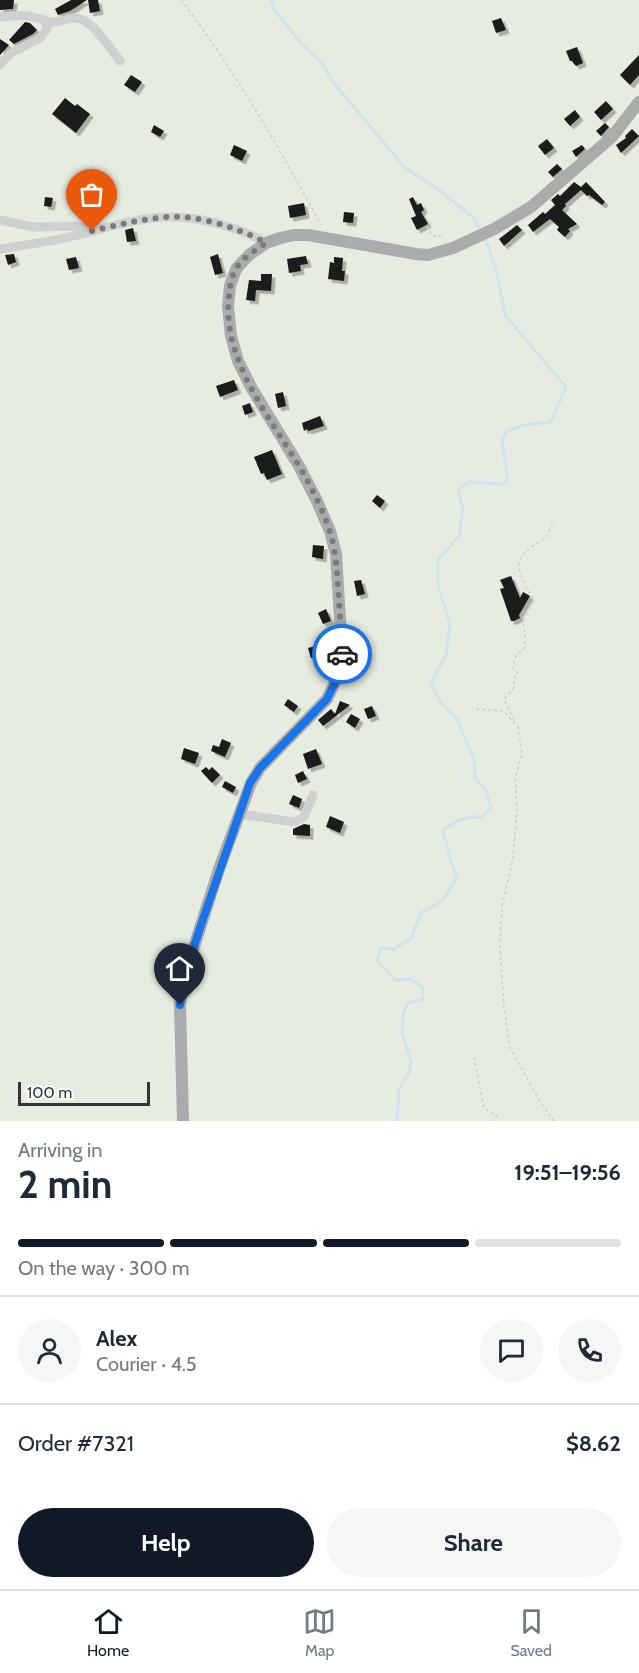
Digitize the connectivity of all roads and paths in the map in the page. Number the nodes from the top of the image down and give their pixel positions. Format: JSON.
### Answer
{"nodes":[{"id":1,"x":180,"y":0,"type":"edge"},
{"id":2,"x":0,"y":17,"type":"edge"},
{"id":3,"x":45,"y":21,"type":"junction"},
{"id":4,"x":120,"y":62,"type":"dead end"},
{"id":5,"x":0,"y":65,"type":"edge"},
{"id":6,"x":639,"y":102,"type":"edge"},
{"id":7,"x":0,"y":219,"type":"edge"},
{"id":8,"x":427,"y":226,"type":"dead end"},
{"id":9,"x":111,"y":227,"type":"junction"},
{"id":10,"x":329,"y":239,"type":"junction"},
{"id":11,"x":266,"y":243,"type":"junction"},
{"id":12,"x":453,"y":248,"type":"junction"},
{"id":13,"x":0,"y":249,"type":"edge"},
{"id":14,"x":552,"y":524,"type":"dead end"},
{"id":15,"x":476,"y":709,"type":"dead end"},
{"id":16,"x":516,"y":724,"type":"junction"},
{"id":17,"x":313,"y":795,"type":"dead end"},
{"id":18,"x":240,"y":814,"type":"junction"},
{"id":19,"x":474,"y":1057,"type":"dead end"},
{"id":20,"x":183,"y":1121,"type":"edge"},
{"id":21,"x":494,"y":1121,"type":"edge"},
{"id":22,"x":554,"y":1121,"type":"edge"}],
"edges":[{"from":1,"to":10,"type":"path"},
{"from":2,"to":3,"type":"street"},
{"from":3,"to":4,"type":"street"},
{"from":3,"to":5,"type":"street"},
{"from":6,"to":12,"type":"main road"},
{"from":7,"to":9,"type":"street"},
{"from":8,"to":12,"type":"path"},
{"from":9,"to":11,"type":"street"},
{"from":9,"to":13,"type":"street"},
{"from":10,"to":11,"type":"main road"},
{"from":10,"to":12,"type":"main road"},
{"from":11,"to":18,"type":"main road"},
{"from":14,"to":16,"type":"path"},
{"from":15,"to":16,"type":"path"},
{"from":16,"to":22,"type":"path"},
{"from":17,"to":18,"type":"street"},
{"from":18,"to":20,"type":"main road"},
{"from":19,"to":21,"type":"path"}]}
